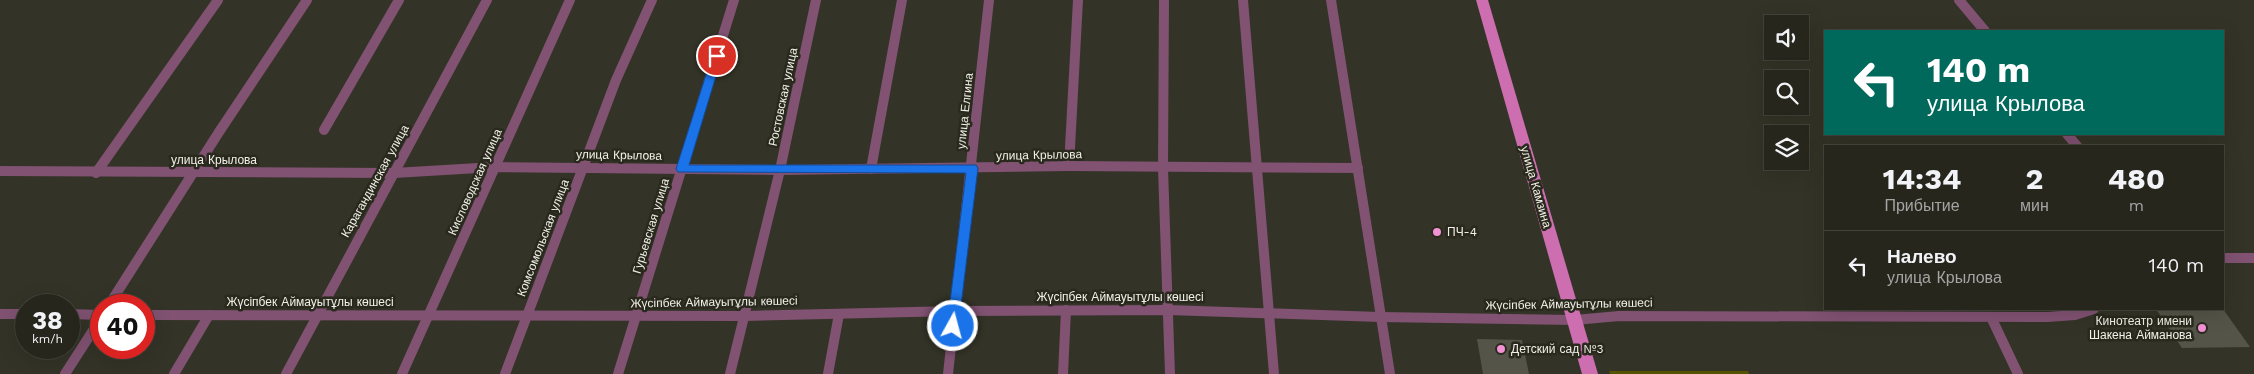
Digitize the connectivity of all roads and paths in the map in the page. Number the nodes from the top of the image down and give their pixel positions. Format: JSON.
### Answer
{"nodes":[{"id":1,"x":218,"y":0,"type":"edge"},
{"id":2,"x":307,"y":0,"type":"edge"},
{"id":3,"x":399,"y":0,"type":"edge"},
{"id":4,"x":488,"y":0,"type":"edge"},
{"id":5,"x":570,"y":0,"type":"edge"},
{"id":6,"x":652,"y":0,"type":"edge"},
{"id":7,"x":734,"y":0,"type":"edge"},
{"id":8,"x":816,"y":0,"type":"edge"},
{"id":9,"x":902,"y":0,"type":"edge"},
{"id":10,"x":989,"y":0,"type":"edge"},
{"id":11,"x":1078,"y":0,"type":"edge"},
{"id":12,"x":1164,"y":0,"type":"edge"},
{"id":13,"x":1243,"y":0,"type":"edge"},
{"id":14,"x":1331,"y":0,"type":"edge"},
{"id":15,"x":1482,"y":0,"type":"edge"},
{"id":16,"x":1959,"y":0,"type":"edge"},
{"id":17,"x":1984,"y":30,"type":"edge"},
{"id":18,"x":324,"y":130,"type":"dead end"},
{"id":19,"x":1069,"y":166,"type":"junction"},
{"id":20,"x":495,"y":167,"type":"junction"},
{"id":21,"x":583,"y":167,"type":"junction"},
{"id":22,"x":871,"y":168,"type":"junction"},
{"id":23,"x":972,"y":168,"type":"junction"},
{"id":24,"x":1164,"y":168,"type":"junction"},
{"id":25,"x":1258,"y":168,"type":"junction"},
{"id":26,"x":1358,"y":168,"type":"junction"},
{"id":27,"x":682,"y":169,"type":"junction"},
{"id":28,"x":780,"y":170,"type":"junction"},
{"id":29,"x":0,"y":171,"type":"edge"},
{"id":30,"x":195,"y":172,"type":"junction"},
{"id":31,"x":394,"y":172,"type":"junction"},
{"id":32,"x":96,"y":173,"type":"junction"},
{"id":33,"x":2224,"y":258,"type":"edge"},
{"id":34,"x":2254,"y":258,"type":"edge"},
{"id":35,"x":117,"y":294,"type":"edge"},
{"id":36,"x":1066,"y":310,"type":"junction"},
{"id":37,"x":1168,"y":310,"type":"junction"},
{"id":38,"x":2091,"y":310,"type":"edge"},
{"id":39,"x":955,"y":311,"type":"junction"},
{"id":40,"x":1269,"y":312,"type":"junction"},
{"id":41,"x":0,"y":314,"type":"edge"},
{"id":42,"x":15,"y":314,"type":"edge"},
{"id":43,"x":839,"y":314,"type":"junction"},
{"id":44,"x":155,"y":315,"type":"edge"},
{"id":45,"x":209,"y":315,"type":"junction"},
{"id":46,"x":316,"y":316,"type":"junction"},
{"id":47,"x":526,"y":316,"type":"junction"},
{"id":48,"x":636,"y":316,"type":"junction"},
{"id":49,"x":745,"y":316,"type":"junction"},
{"id":50,"x":428,"y":317,"type":"junction"},
{"id":51,"x":1380,"y":317,"type":"junction"},
{"id":52,"x":1991,"y":317,"type":"junction"},
{"id":53,"x":1575,"y":320,"type":"junction"},
{"id":54,"x":90,"y":334,"type":"edge"},
{"id":55,"x":65,"y":374,"type":"edge"},
{"id":56,"x":174,"y":374,"type":"edge"},
{"id":57,"x":286,"y":374,"type":"edge"},
{"id":58,"x":402,"y":374,"type":"edge"},
{"id":59,"x":505,"y":374,"type":"edge"},
{"id":60,"x":618,"y":374,"type":"edge"},
{"id":61,"x":730,"y":374,"type":"edge"},
{"id":62,"x":828,"y":374,"type":"edge"},
{"id":63,"x":948,"y":374,"type":"edge"},
{"id":64,"x":1063,"y":374,"type":"edge"},
{"id":65,"x":1170,"y":374,"type":"edge"},
{"id":66,"x":1274,"y":374,"type":"edge"},
{"id":67,"x":1390,"y":374,"type":"edge"},
{"id":68,"x":1590,"y":374,"type":"edge"},
{"id":69,"x":2018,"y":374,"type":"edge"}],
"edges":[{"from":1,"to":32,"type":"street"},
{"from":2,"to":30,"type":"street"},
{"from":3,"to":18,"type":"street"},
{"from":4,"to":31,"type":"street","name":"Карагандинская улица"},
{"from":5,"to":20,"type":"street","name":"Кисловодская улица"},
{"from":6,"to":21,"type":"street","name":"Комсомольская улица"},
{"from":7,"to":27,"type":"street","name":"Гурьевская улица"},
{"from":8,"to":28,"type":"street","name":"Ростовская улица"},
{"from":9,"to":22,"type":"street"},
{"from":10,"to":23,"type":"street","name":"улица Елгина"},
{"from":11,"to":19,"type":"street"},
{"from":12,"to":24,"type":"street"},
{"from":13,"to":25,"type":"street"},
{"from":14,"to":26,"type":"street"},
{"from":15,"to":53,"type":"main road","name":"улица Камзина"},
{"from":16,"to":17,"type":"street"},
{"from":19,"to":23,"type":"street","name":"улица Крылова"},
{"from":19,"to":24,"type":"street","name":"улица Крылова"},
{"from":20,"to":21,"type":"street","name":"улица Крылова"},
{"from":20,"to":31,"type":"street","name":"улица Крылова"},
{"from":20,"to":50,"type":"street","name":"Кисловодская улица"},
{"from":21,"to":27,"type":"street","name":"улица Крылова"},
{"from":21,"to":47,"type":"street","name":"Комсомольская улица"},
{"from":22,"to":23,"type":"street","name":"улица Крылова"},
{"from":22,"to":28,"type":"street","name":"улица Крылова"},
{"from":23,"to":39,"type":"street","name":"улица Елгина"},
{"from":24,"to":25,"type":"street","name":"улица Крылова"},
{"from":24,"to":37,"type":"street"},
{"from":25,"to":26,"type":"street","name":"улица Крылова"},
{"from":25,"to":40,"type":"street"},
{"from":26,"to":51,"type":"street"},
{"from":27,"to":28,"type":"street","name":"улица Крылова"},
{"from":27,"to":48,"type":"street","name":"Гурьевская улица"},
{"from":28,"to":49,"type":"street","name":"Ростовская улица"},
{"from":29,"to":32,"type":"street","name":"улица Крылова"},
{"from":30,"to":31,"type":"street","name":"улица Крылова"},
{"from":30,"to":32,"type":"street","name":"улица Крылова"},
{"from":30,"to":35,"type":"street"},
{"from":31,"to":46,"type":"street","name":"Карагандинская улица"},
{"from":33,"to":34,"type":"street"},
{"from":36,"to":37,"type":"street","name":"Жүсіпбек Аймауытұлы көшесі"},
{"from":36,"to":39,"type":"street","name":"Жүсіпбек Аймауытұлы көшесі"},
{"from":36,"to":64,"type":"street"},
{"from":37,"to":40,"type":"street","name":"Жүсіпбек Аймауытұлы көшесі"},
{"from":37,"to":65,"type":"street"},
{"from":38,"to":52,"type":"street","name":"Жүсіпбек Аймауытұлы көшесі"},
{"from":39,"to":43,"type":"street","name":"Жүсіпбек Аймауытұлы көшесі"},
{"from":39,"to":63,"type":"street","name":"улица Елгина"},
{"from":40,"to":51,"type":"street","name":"Жүсіпбек Аймауытұлы көшесі"},
{"from":40,"to":66,"type":"street"},
{"from":41,"to":42,"type":"street"},
{"from":43,"to":49,"type":"street","name":"Жүсіпбек Аймауытұлы көшесі"},
{"from":43,"to":62,"type":"street"},
{"from":44,"to":45,"type":"street","name":"Жүсіпбек Аймауытұлы көшесі"},
{"from":45,"to":46,"type":"street","name":"Жүсіпбек Аймауытұлы көшесі"},
{"from":45,"to":56,"type":"street"},
{"from":46,"to":50,"type":"street","name":"Жүсіпбек Аймауытұлы көшесі"},
{"from":46,"to":57,"type":"street","name":"Карагандинская улица"},
{"from":47,"to":48,"type":"street","name":"Жүсіпбек Аймауытұлы көшесі"},
{"from":47,"to":50,"type":"street","name":"Жүсіпбек Аймауытұлы көшесі"},
{"from":47,"to":59,"type":"street","name":"Комсомольская улица"},
{"from":48,"to":49,"type":"street","name":"Жүсіпбек Аймауытұлы көшесі"},
{"from":48,"to":60,"type":"street","name":"Гурьевская улица"},
{"from":49,"to":61,"type":"street","name":"Ростовская улица"},
{"from":50,"to":58,"type":"street","name":"Кисловодская улица"},
{"from":51,"to":53,"type":"street","name":"Жүсіпбек Аймауытұлы көшесі"},
{"from":51,"to":67,"type":"street"},
{"from":52,"to":53,"type":"street","name":"Жүсіпбек Аймауытұлы көшесі"},
{"from":52,"to":69,"type":"street"},
{"from":53,"to":68,"type":"main road","name":"улица Камзина"},
{"from":54,"to":55,"type":"street"}]}
